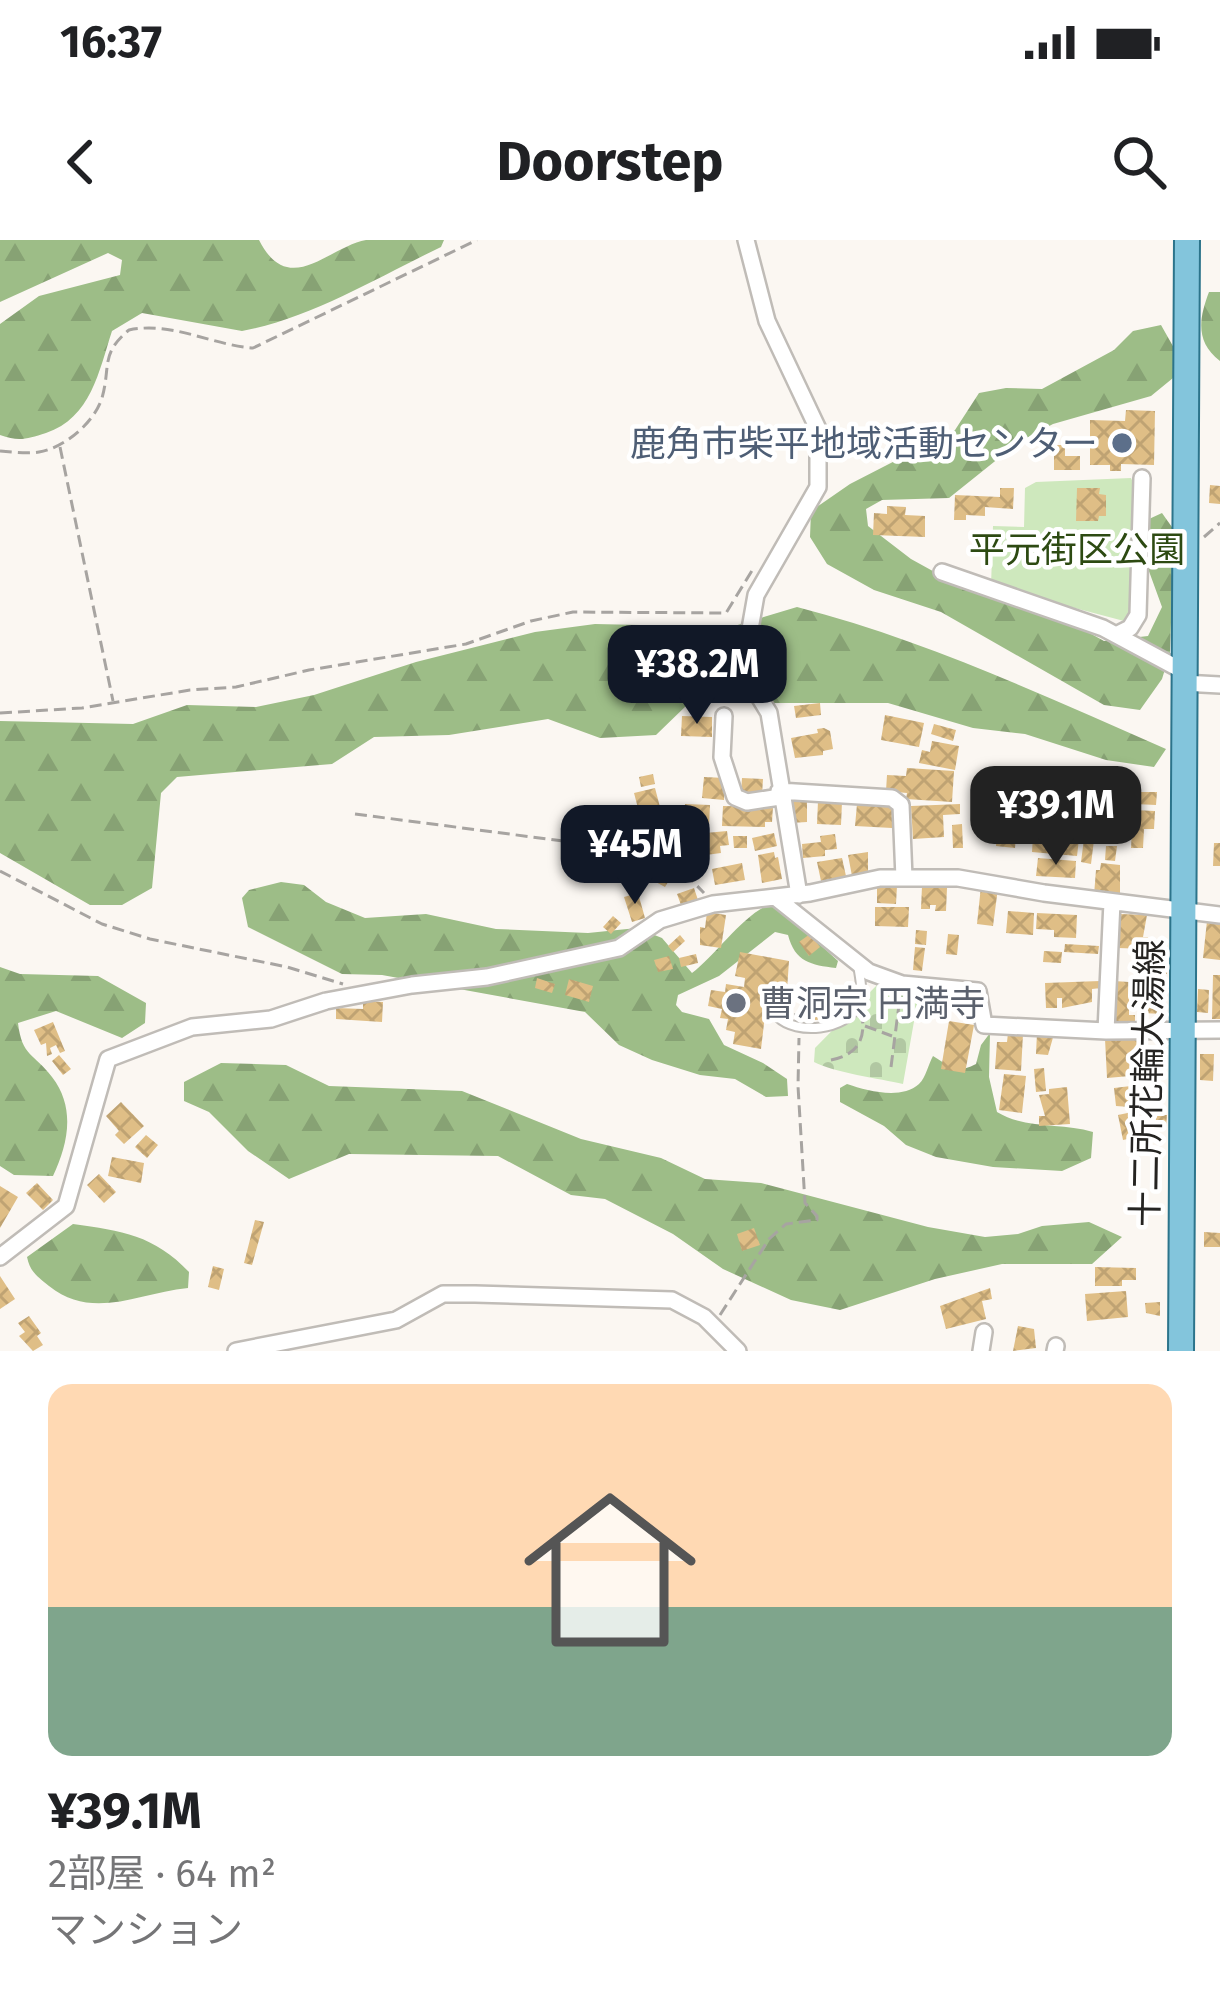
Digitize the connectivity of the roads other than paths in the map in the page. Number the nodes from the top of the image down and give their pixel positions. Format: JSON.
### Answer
{"nodes":[{"id":1,"x":746,"y":240,"type":"edge"},
{"id":2,"x":1187,"y":240,"type":"edge"},
{"id":3,"x":1142,"y":478,"type":"dead end"},
{"id":4,"x":942,"y":572,"type":"dead end"},
{"id":5,"x":1116,"y":635,"type":"junction"},
{"id":6,"x":1183,"y":677,"type":"junction"},
{"id":7,"x":1220,"y":685,"type":"edge"},
{"id":8,"x":724,"y":716,"type":"dead end"},
{"id":9,"x":780,"y":794,"type":"junction"},
{"id":10,"x":904,"y":878,"type":"junction"},
{"id":11,"x":799,"y":895,"type":"junction"},
{"id":12,"x":775,"y":897,"type":"junction"},
{"id":13,"x":1112,"y":902,"type":"junction"},
{"id":14,"x":1186,"y":912,"type":"junction"},
{"id":15,"x":1220,"y":915,"type":"edge"},
{"id":16,"x":857,"y":963,"type":"junction"},
{"id":17,"x":784,"y":996,"type":"dead end"},
{"id":18,"x":1220,"y":1030,"type":"edge"},
{"id":19,"x":1106,"y":1031,"type":"junction"},
{"id":20,"x":1183,"y":1032,"type":"junction"},
{"id":21,"x":0,"y":1257,"type":"edge"},
{"id":22,"x":984,"y":1332,"type":"dead end"},
{"id":23,"x":236,"y":1351,"type":"edge"},
{"id":24,"x":739,"y":1351,"type":"edge"},
{"id":25,"x":981,"y":1351,"type":"edge"},
{"id":26,"x":1181,"y":1351,"type":"edge"}],
"edges":[{"from":1,"to":9,"type":"street"},
{"from":2,"to":6,"type":"main road","name":"十二所花輪大湯線"},
{"from":3,"to":5,"type":"street"},
{"from":4,"to":5,"type":"street"},
{"from":5,"to":6,"type":"street"},
{"from":6,"to":7,"type":"street"},
{"from":6,"to":14,"type":"main road","name":"十二所花輪大湯線"},
{"from":8,"to":9,"type":"street"},
{"from":9,"to":10,"type":"street"},
{"from":9,"to":11,"type":"street"},
{"from":10,"to":11,"type":"street"},
{"from":10,"to":13,"type":"street"},
{"from":11,"to":12,"type":"street"},
{"from":12,"to":16,"type":"street"},
{"from":12,"to":21,"type":"street"},
{"from":13,"to":14,"type":"street"},
{"from":13,"to":19,"type":"street"},
{"from":14,"to":15,"type":"street"},
{"from":14,"to":20,"type":"main road","name":"十二所花輪大湯線"},
{"from":16,"to":17,"type":"lane"},
{"from":16,"to":19,"type":"street"},
{"from":18,"to":20,"type":"street"},
{"from":19,"to":20,"type":"street"},
{"from":20,"to":26,"type":"main road","name":"十二所花輪大湯線"},
{"from":22,"to":25,"type":"street"},
{"from":23,"to":24,"type":"street"}]}
